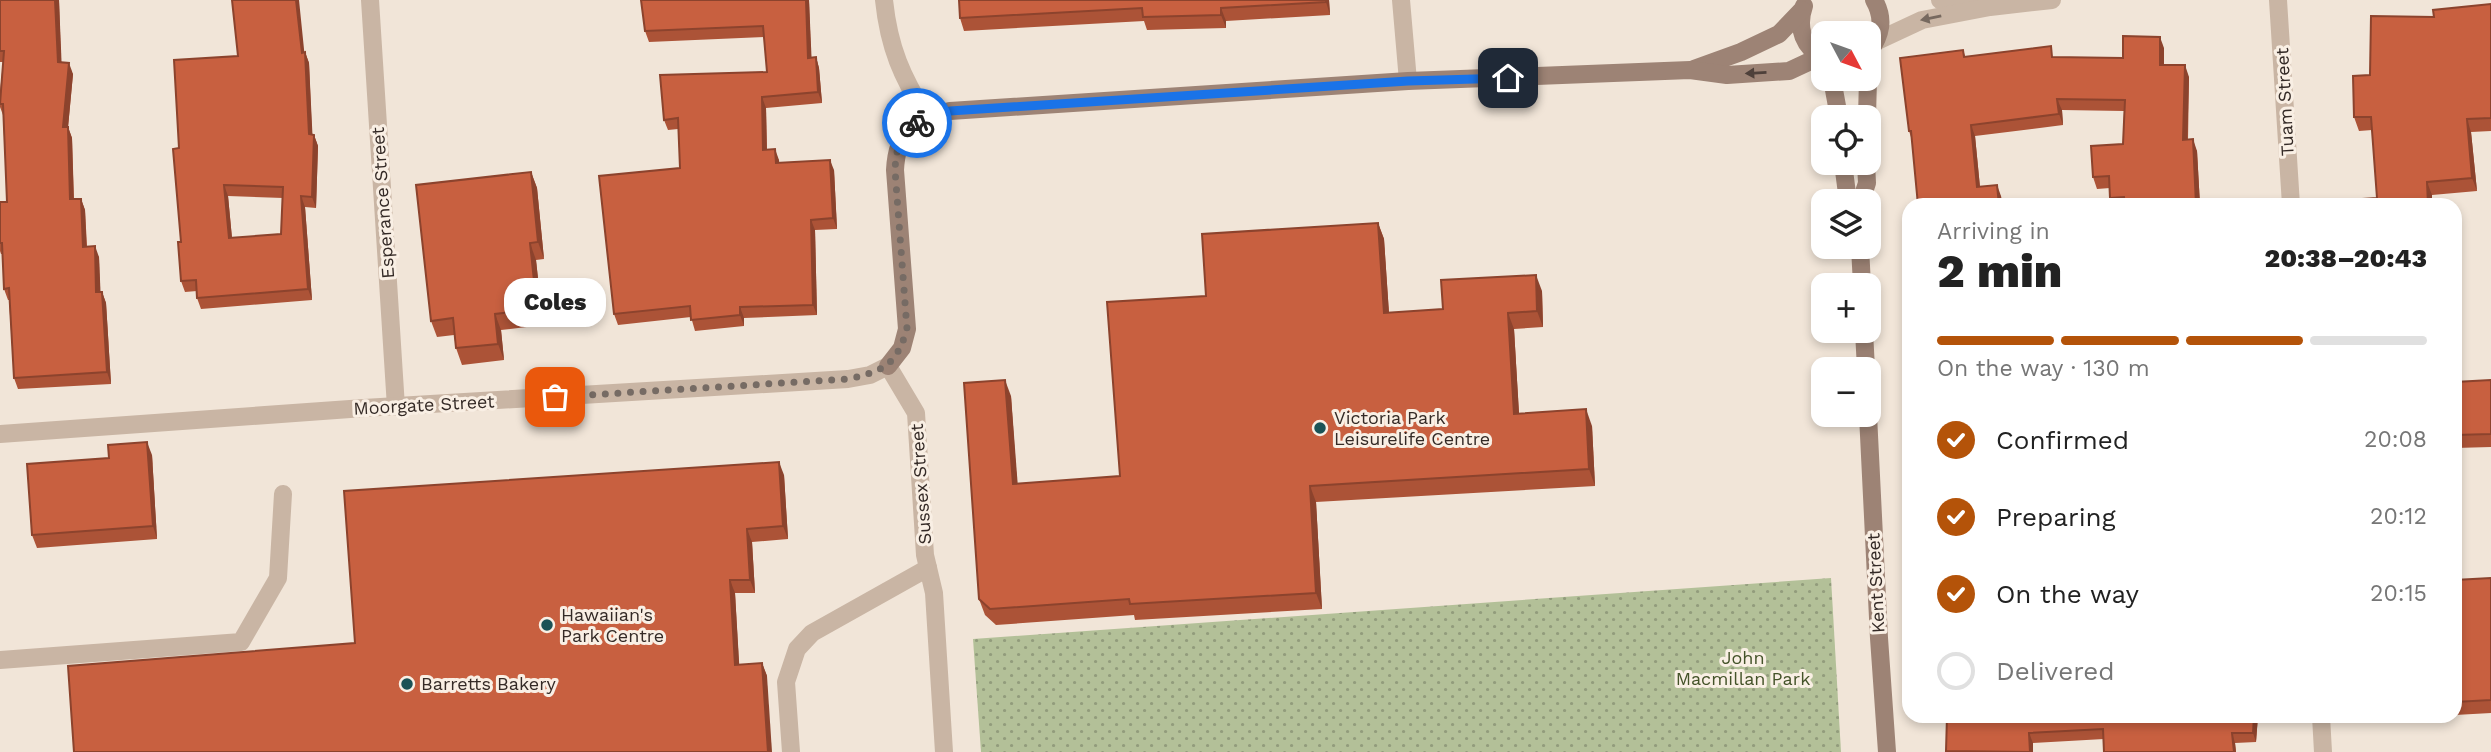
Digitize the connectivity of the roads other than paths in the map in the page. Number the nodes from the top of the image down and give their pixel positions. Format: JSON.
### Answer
{"nodes":[{"id":1,"x":370,"y":0,"type":"edge"},
{"id":2,"x":884,"y":0,"type":"edge"},
{"id":3,"x":1402,"y":0,"type":"edge"},
{"id":4,"x":1874,"y":0,"type":"edge"},
{"id":5,"x":1940,"y":0,"type":"edge"},
{"id":6,"x":2052,"y":0,"type":"edge"},
{"id":7,"x":2278,"y":0,"type":"edge"},
{"id":8,"x":1805,"y":5,"type":"edge"},
{"id":9,"x":1990,"y":7,"type":"junction"},
{"id":10,"x":1881,"y":21,"type":"edge"},
{"id":11,"x":1881,"y":44,"type":"edge"},
{"id":12,"x":1811,"y":49,"type":"edge"},
{"id":13,"x":1811,"y":62,"type":"edge"},
{"id":14,"x":1690,"y":70,"type":"junction"},
{"id":15,"x":1408,"y":81,"type":"junction"},
{"id":16,"x":927,"y":117,"type":"junction"},
{"id":17,"x":2291,"y":198,"type":"edge"},
{"id":18,"x":888,"y":366,"type":"junction"},
{"id":19,"x":396,"y":407,"type":"junction"},
{"id":20,"x":1869,"y":427,"type":"edge"},
{"id":21,"x":0,"y":434,"type":"edge"},
{"id":22,"x":283,"y":494,"type":"dead end"},
{"id":23,"x":928,"y":568,"type":"junction"},
{"id":24,"x":0,"y":660,"type":"edge"},
{"id":25,"x":2321,"y":723,"type":"edge"},
{"id":26,"x":791,"y":752,"type":"edge"},
{"id":27,"x":944,"y":752,"type":"edge"},
{"id":28,"x":1887,"y":752,"type":"edge"},
{"id":29,"x":2323,"y":752,"type":"edge"}],
"edges":[{"from":1,"to":19,"type":"street","name":"Esperance Street"},
{"from":2,"to":16,"type":"street"},
{"from":3,"to":15,"type":"street"},
{"from":4,"to":10,"type":"street"},
{"from":5,"to":9,"type":"street"},
{"from":6,"to":9,"type":"street"},
{"from":7,"to":17,"type":"street","name":"Tuam Street"},
{"from":8,"to":12,"type":"street"},
{"from":8,"to":14,"type":"street"},
{"from":9,"to":11,"type":"street","one_way":true},
{"from":13,"to":14,"type":"street","one_way":true},
{"from":14,"to":15,"type":"street"},
{"from":15,"to":16,"type":"street"},
{"from":16,"to":18,"type":"street"},
{"from":18,"to":19,"type":"street","name":"Moorgate Street"},
{"from":18,"to":23,"type":"street","name":"Sussex Street"},
{"from":19,"to":21,"type":"street","name":"Moorgate Street"},
{"from":20,"to":28,"type":"street","name":"Kent Street"},
{"from":22,"to":24,"type":"street"},
{"from":23,"to":26,"type":"street"},
{"from":23,"to":27,"type":"street","name":"Sussex Street"},
{"from":25,"to":29,"type":"street"}]}
